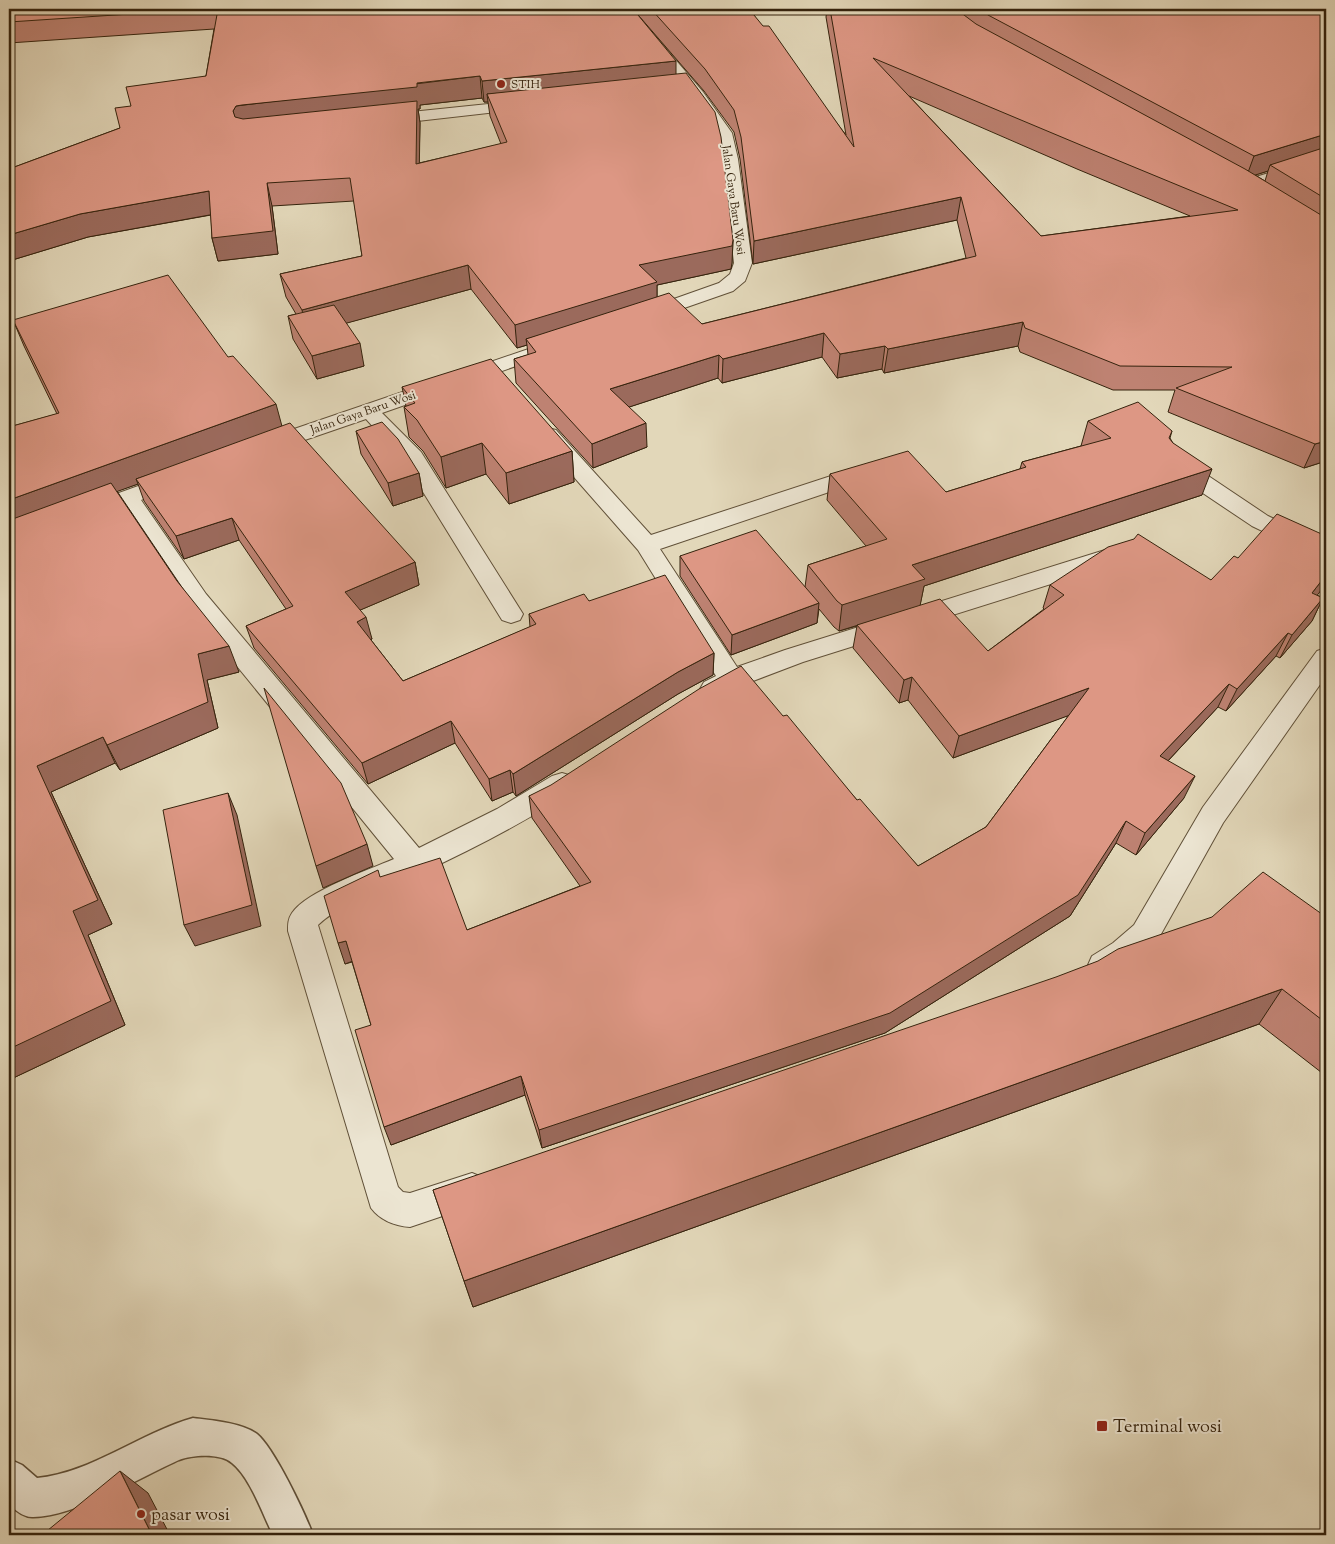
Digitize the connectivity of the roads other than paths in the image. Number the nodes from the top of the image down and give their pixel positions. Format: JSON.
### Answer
{"nodes":[{"id":1,"x":625,"y":9,"type":"edge"},
{"id":2,"x":539,"y":103,"type":"edge"},
{"id":3,"x":365,"y":122,"type":"edge"},
{"id":4,"x":1326,"y":160,"type":"edge"},
{"id":5,"x":1210,"y":167,"type":"edge"},
{"id":6,"x":1244,"y":186,"type":"junction"},
{"id":7,"x":1260,"y":196,"type":"edge"},
{"id":8,"x":627,"y":321,"type":"edge"},
{"id":9,"x":562,"y":343,"type":"edge"},
{"id":10,"x":368,"y":410,"type":"junction"},
{"id":11,"x":535,"y":420,"type":"edge"},
{"id":12,"x":243,"y":454,"type":"edge"},
{"id":13,"x":1173,"y":463,"type":"edge"},
{"id":14,"x":199,"y":471,"type":"edge"},
{"id":15,"x":842,"y":480,"type":"edge"},
{"id":16,"x":127,"y":497,"type":"junction"},
{"id":17,"x":72,"y":517,"type":"edge"},
{"id":18,"x":646,"y":545,"type":"junction"},
{"id":19,"x":1118,"y":554,"type":"edge"},
{"id":20,"x":1326,"y":554,"type":"edge"},
{"id":21,"x":511,"y":614,"type":"dead end"},
{"id":22,"x":1326,"y":657,"type":"edge"},
{"id":23,"x":731,"y":679,"type":"junction"},
{"id":24,"x":688,"y":703,"type":"edge"},
{"id":25,"x":583,"y":771,"type":"edge"},
{"id":26,"x":414,"y":863,"type":"junction"},
{"id":27,"x":1079,"y":980,"type":"edge"},
{"id":28,"x":496,"y":1182,"type":"edge"},
{"id":29,"x":9,"y":1478,"type":"edge"},
{"id":30,"x":294,"y":1535,"type":"edge"}],
"edges":[{"from":1,"to":8,"type":"street","name":"Jalan Gaya Baru Wosi"},
{"from":2,"to":3,"type":"street"},
{"from":4,"to":6,"type":"street"},
{"from":5,"to":6,"type":"street"},
{"from":6,"to":7,"type":"street"},
{"from":9,"to":10,"type":"street","name":"Jalan Gaya Baru Wosi"},
{"from":10,"to":12,"type":"street","name":"Jalan Gaya Baru Wosi"},
{"from":10,"to":21,"type":"street"},
{"from":11,"to":18,"type":"street"},
{"from":13,"to":20,"type":"street"},
{"from":14,"to":16,"type":"street"},
{"from":15,"to":18,"type":"street"},
{"from":16,"to":17,"type":"street"},
{"from":16,"to":26,"type":"street"},
{"from":18,"to":23,"type":"street"},
{"from":19,"to":23,"type":"street"},
{"from":22,"to":27,"type":"street"},
{"from":23,"to":24,"type":"street"},
{"from":25,"to":26,"type":"street"},
{"from":26,"to":28,"type":"street"},
{"from":29,"to":30,"type":"lane"}]}
